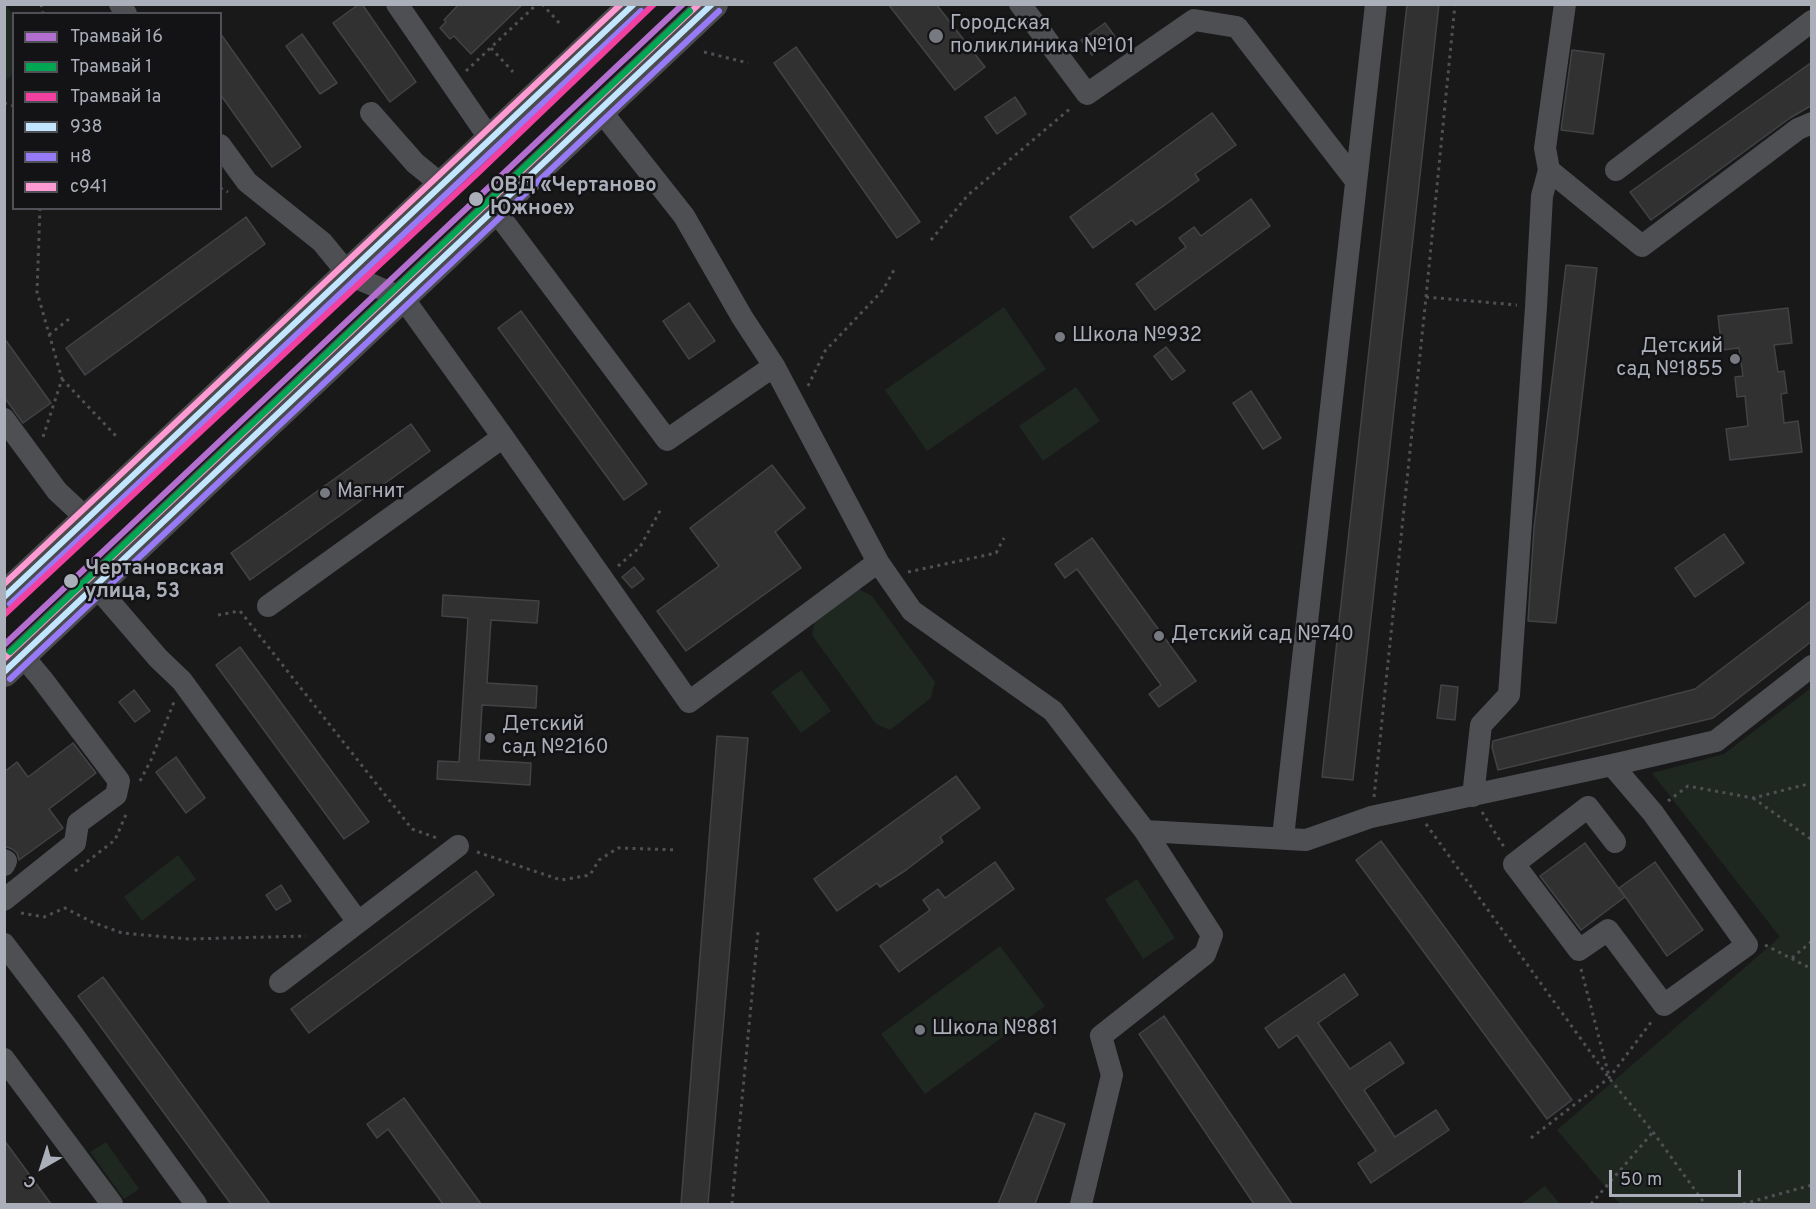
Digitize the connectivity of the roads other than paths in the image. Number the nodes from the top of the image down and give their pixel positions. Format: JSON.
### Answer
{"nodes":[{"id":1,"x":635,"y":4,"type":"edge"},
{"id":2,"x":713,"y":4,"type":"edge"},
{"id":3,"x":1020,"y":4,"type":"edge"},
{"id":4,"x":1376,"y":4,"type":"edge"},
{"id":5,"x":1565,"y":4,"type":"edge"},
{"id":6,"x":407,"y":8,"type":"edge"},
{"id":7,"x":1195,"y":12,"type":"edge"},
{"id":8,"x":1812,"y":21,"type":"edge"},
{"id":9,"x":601,"y":111,"type":"junction"},
{"id":10,"x":371,"y":113,"type":"dead end"},
{"id":11,"x":1812,"y":123,"type":"edge"},
{"id":12,"x":490,"y":139,"type":"junction"},
{"id":13,"x":222,"y":148,"type":"edge"},
{"id":14,"x":1550,"y":170,"type":"junction"},
{"id":15,"x":1616,"y":170,"type":"dead end"},
{"id":16,"x":1356,"y":181,"type":"junction"},
{"id":17,"x":442,"y":185,"type":"junction"},
{"id":18,"x":495,"y":210,"type":"junction"},
{"id":19,"x":349,"y":275,"type":"junction"},
{"id":20,"x":403,"y":298,"type":"junction"},
{"id":21,"x":774,"y":366,"type":"junction"},
{"id":22,"x":4,"y":418,"type":"edge"},
{"id":23,"x":503,"y":437,"type":"junction"},
{"id":24,"x":87,"y":519,"type":"junction"},
{"id":25,"x":878,"y":562,"type":"junction"},
{"id":26,"x":96,"y":586,"type":"junction"},
{"id":27,"x":4,"y":597,"type":"edge"},
{"id":28,"x":268,"y":606,"type":"dead end"},
{"id":29,"x":13,"y":664,"type":"edge"},
{"id":30,"x":1812,"y":666,"type":"edge"},
{"id":31,"x":1612,"y":765,"type":"junction"},
{"id":32,"x":1564,"y":776,"type":"junction"},
{"id":33,"x":1473,"y":796,"type":"junction"},
{"id":34,"x":1588,"y":807,"type":"junction"},
{"id":35,"x":1145,"y":831,"type":"junction"},
{"id":36,"x":1283,"y":837,"type":"junction"},
{"id":37,"x":1616,"y":842,"type":"dead end"},
{"id":38,"x":458,"y":846,"type":"road end"},
{"id":39,"x":4,"y":860,"type":"edge"},
{"id":40,"x":4,"y":865,"type":"edge"},
{"id":41,"x":9,"y":907,"type":"edge"},
{"id":42,"x":350,"y":929,"type":"junction"},
{"id":43,"x":4,"y":944,"type":"edge"},
{"id":44,"x":280,"y":982,"type":"dead end"},
{"id":45,"x":4,"y":1059,"type":"edge"},
{"id":46,"x":112,"y":1204,"type":"edge"},
{"id":47,"x":196,"y":1204,"type":"edge"},
{"id":48,"x":1081,"y":1204,"type":"edge"}],
"edges":[{"from":1,"to":12,"type":"main road"},
{"from":2,"to":9,"type":"main road"},
{"from":3,"to":7,"type":"lane"},
{"from":4,"to":16,"type":"lane"},
{"from":5,"to":14,"type":"lane"},
{"from":6,"to":12,"type":"lane"},
{"from":7,"to":16,"type":"lane"},
{"from":8,"to":15,"type":"lane"},
{"from":9,"to":18,"type":"main road"},
{"from":9,"to":21,"type":"lane"},
{"from":10,"to":17,"type":"lane"},
{"from":11,"to":14,"type":"lane"},
{"from":12,"to":17,"type":"main road"},
{"from":13,"to":19,"type":"lane"},
{"from":14,"to":33,"type":"lane"},
{"from":16,"to":36,"type":"lane"},
{"from":17,"to":19,"type":"main road"},
{"from":18,"to":20,"type":"main road"},
{"from":18,"to":21,"type":"lane"},
{"from":19,"to":20,"type":"lane"},
{"from":19,"to":24,"type":"main road"},
{"from":20,"to":23,"type":"lane"},
{"from":20,"to":26,"type":"main road"},
{"from":21,"to":25,"type":"lane"},
{"from":22,"to":24,"type":"lane"},
{"from":23,"to":25,"type":"lane"},
{"from":23,"to":28,"type":"lane"},
{"from":24,"to":27,"type":"main road"},
{"from":25,"to":35,"type":"lane"},
{"from":26,"to":29,"type":"main road"},
{"from":26,"to":42,"type":"lane"},
{"from":29,"to":41,"type":"lane"},
{"from":30,"to":31,"type":"lane"},
{"from":31,"to":32,"type":"lane"},
{"from":31,"to":34,"type":"lane"},
{"from":32,"to":33,"type":"lane"},
{"from":32,"to":34,"type":"lane"},
{"from":33,"to":36,"type":"lane"},
{"from":34,"to":37,"type":"lane"},
{"from":35,"to":36,"type":"lane"},
{"from":35,"to":48,"type":"lane"},
{"from":38,"to":42,"type":"lane"},
{"from":39,"to":40,"type":"lane"},
{"from":42,"to":44,"type":"lane"},
{"from":43,"to":47,"type":"lane"},
{"from":45,"to":46,"type":"lane"}]}
